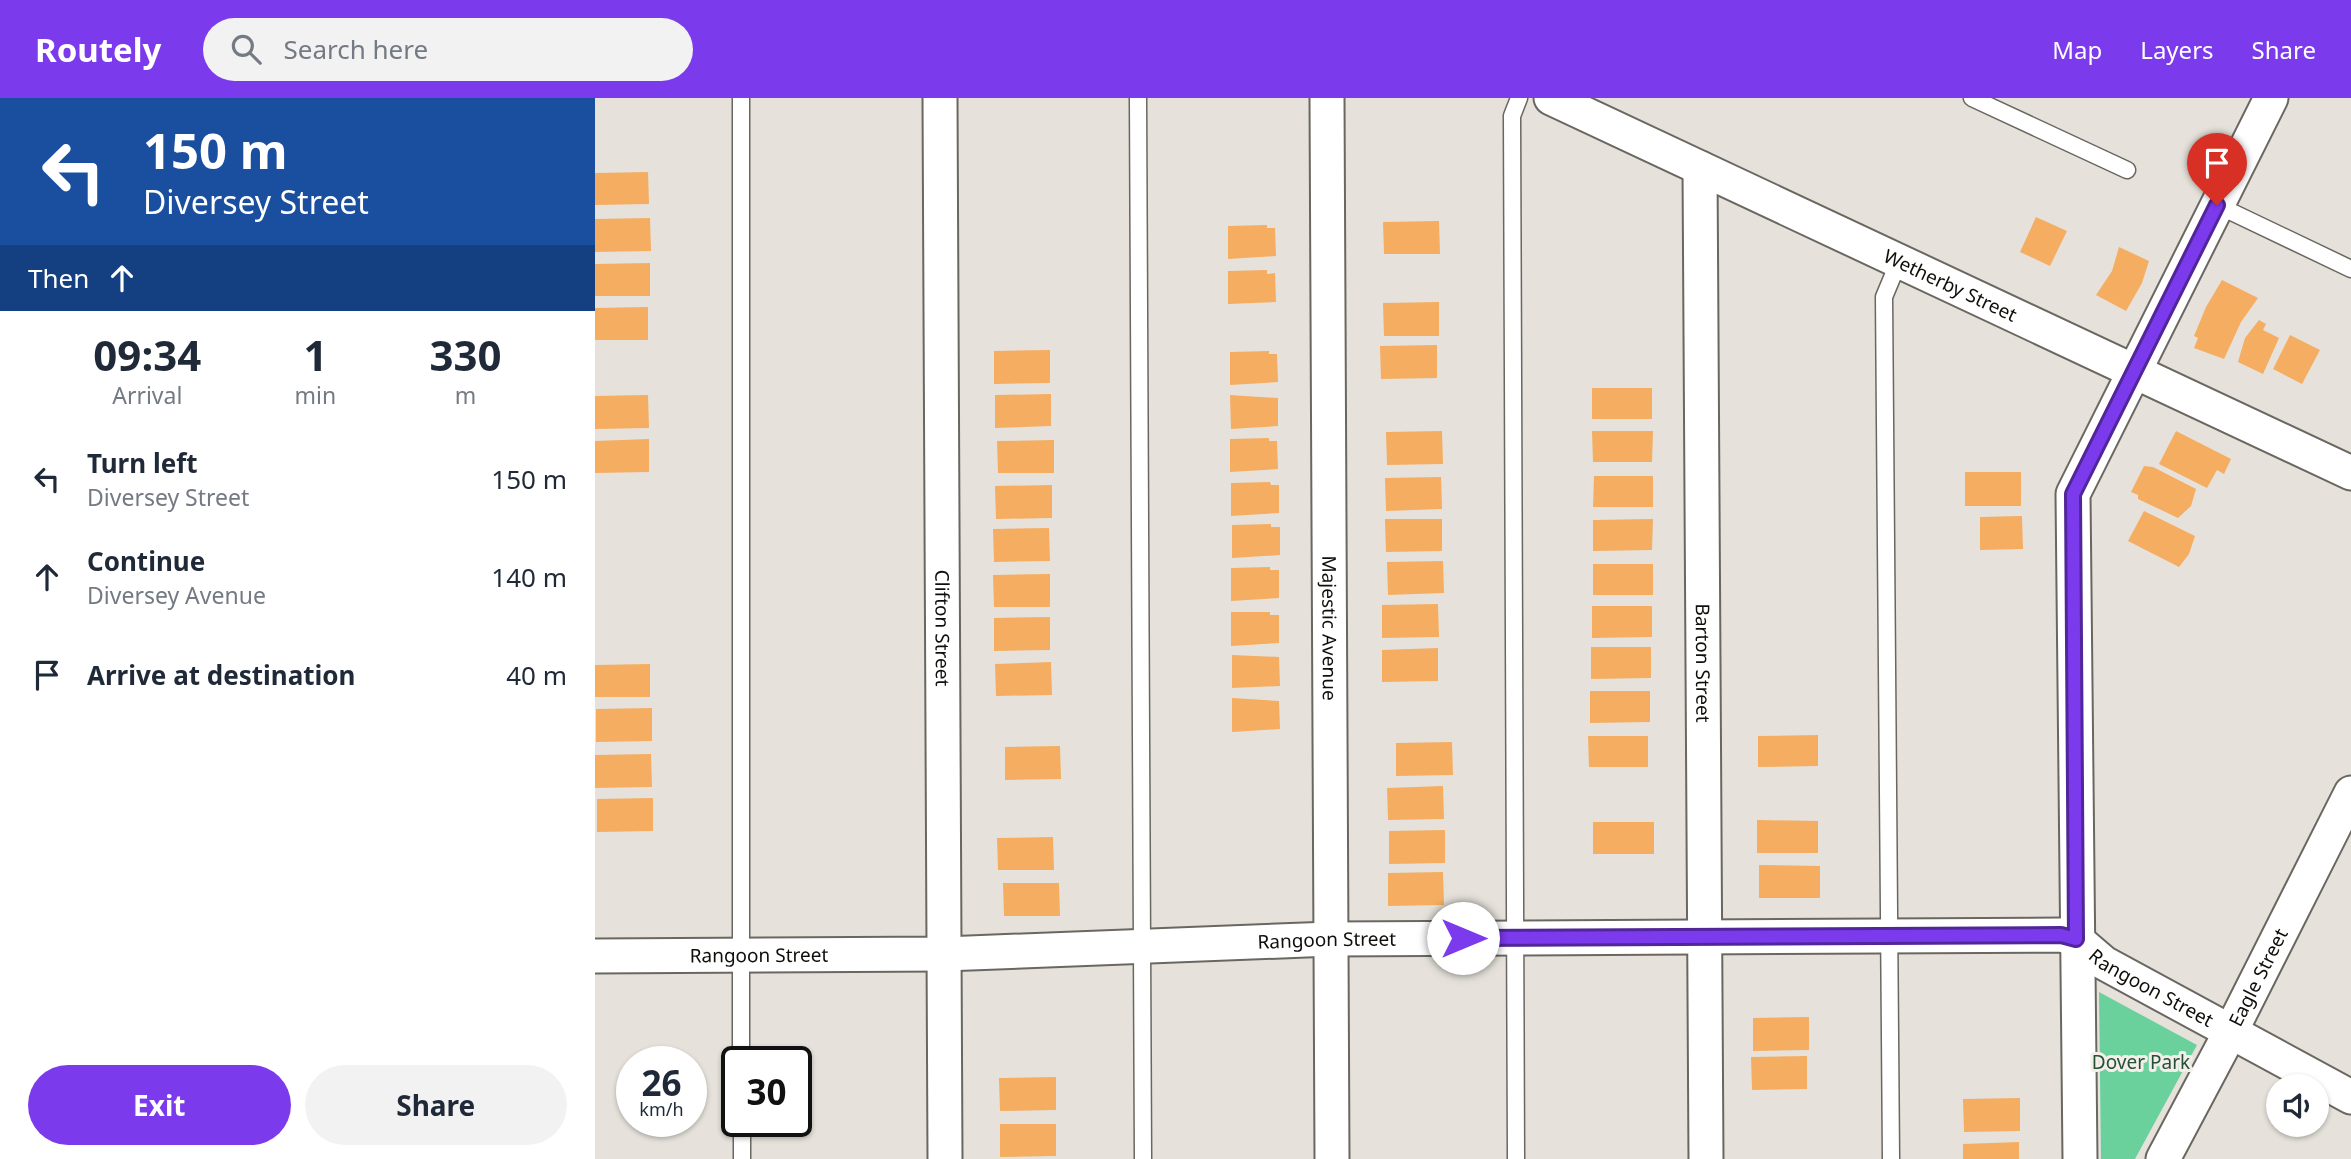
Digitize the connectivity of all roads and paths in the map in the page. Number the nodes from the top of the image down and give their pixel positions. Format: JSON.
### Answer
{"nodes":[{"id":1,"x":741,"y":98,"type":"edge"},
{"id":2,"x":940,"y":98,"type":"edge"},
{"id":3,"x":1138,"y":98,"type":"edge"},
{"id":4,"x":1327,"y":98,"type":"edge"},
{"id":5,"x":1519,"y":98,"type":"edge"},
{"id":6,"x":1551,"y":98,"type":"edge"},
{"id":7,"x":1972,"y":98,"type":"edge"},
{"id":8,"x":2271,"y":98,"type":"edge"},
{"id":9,"x":1699,"y":168,"type":"junction"},
{"id":10,"x":2127,"y":170,"type":"dead end"},
{"id":11,"x":2217,"y":205,"type":"junction"},
{"id":12,"x":1899,"y":261,"type":"junction"},
{"id":13,"x":2351,"y":269,"type":"edge"},
{"id":14,"x":2134,"y":371,"type":"junction"},
{"id":15,"x":2351,"y":473,"type":"edge"},
{"id":16,"x":2351,"y":793,"type":"edge"},
{"id":17,"x":1704,"y":936,"type":"junction"},
{"id":18,"x":1515,"y":938,"type":"junction"},
{"id":19,"x":1888,"y":938,"type":"junction"},
{"id":20,"x":1331,"y":939,"type":"junction"},
{"id":21,"x":2076,"y":939,"type":"junction"},
{"id":22,"x":1143,"y":946,"type":"junction"},
{"id":23,"x":944,"y":954,"type":"junction"},
{"id":24,"x":741,"y":955,"type":"junction"},
{"id":25,"x":595,"y":956,"type":"edge"},
{"id":26,"x":2231,"y":1031,"type":"junction"},
{"id":27,"x":741,"y":1046,"type":"edge"},
{"id":28,"x":2351,"y":1097,"type":"edge"},
{"id":29,"x":742,"y":1137,"type":"edge"},
{"id":30,"x":742,"y":1159,"type":"edge"},
{"id":31,"x":945,"y":1159,"type":"edge"},
{"id":32,"x":1143,"y":1159,"type":"edge"},
{"id":33,"x":1332,"y":1159,"type":"edge"},
{"id":34,"x":1516,"y":1159,"type":"edge"},
{"id":35,"x":1706,"y":1159,"type":"edge"},
{"id":36,"x":1891,"y":1159,"type":"edge"},
{"id":37,"x":2080,"y":1159,"type":"edge"},
{"id":38,"x":2163,"y":1159,"type":"edge"}],
"edges":[{"from":1,"to":24,"type":"lane"},
{"from":2,"to":23,"type":"street","name":"Clifton Street"},
{"from":3,"to":22,"type":"lane"},
{"from":4,"to":20,"type":"street","name":"Majestic Avenue"},
{"from":5,"to":18,"type":"lane"},
{"from":6,"to":9,"type":"street","name":"Wetherby Street"},
{"from":7,"to":10,"type":"lane"},
{"from":8,"to":11,"type":"street"},
{"from":9,"to":12,"type":"street","name":"Wetherby Street"},
{"from":9,"to":17,"type":"street","name":"Barton Street"},
{"from":11,"to":13,"type":"lane"},
{"from":11,"to":14,"type":"street"},
{"from":12,"to":14,"type":"street","name":"Wetherby Street"},
{"from":12,"to":19,"type":"lane"},
{"from":14,"to":15,"type":"street","name":"Wetherby Street"},
{"from":14,"to":21,"type":"street"},
{"from":16,"to":26,"type":"street","name":"Eagle Street"},
{"from":17,"to":18,"type":"street","name":"Rangoon Street"},
{"from":17,"to":19,"type":"street","name":"Rangoon Street"},
{"from":17,"to":35,"type":"street","name":"Barton Street"},
{"from":18,"to":20,"type":"street","name":"Rangoon Street"},
{"from":18,"to":34,"type":"lane"},
{"from":19,"to":21,"type":"street","name":"Rangoon Street"},
{"from":19,"to":36,"type":"lane"},
{"from":20,"to":22,"type":"street","name":"Rangoon Street"},
{"from":20,"to":33,"type":"street","name":"Majestic Avenue"},
{"from":21,"to":26,"type":"street","name":"Rangoon Street"},
{"from":21,"to":37,"type":"street"},
{"from":22,"to":23,"type":"street","name":"Rangoon Street"},
{"from":22,"to":32,"type":"lane"},
{"from":23,"to":24,"type":"street","name":"Rangoon Street"},
{"from":23,"to":31,"type":"street","name":"Clifton Street"},
{"from":24,"to":25,"type":"street","name":"Rangoon Street"},
{"from":24,"to":27,"type":"lane"},
{"from":26,"to":28,"type":"street","name":"Rangoon Street"},
{"from":26,"to":38,"type":"street","name":"Eagle Street"},
{"from":29,"to":30,"type":"lane"}]}
